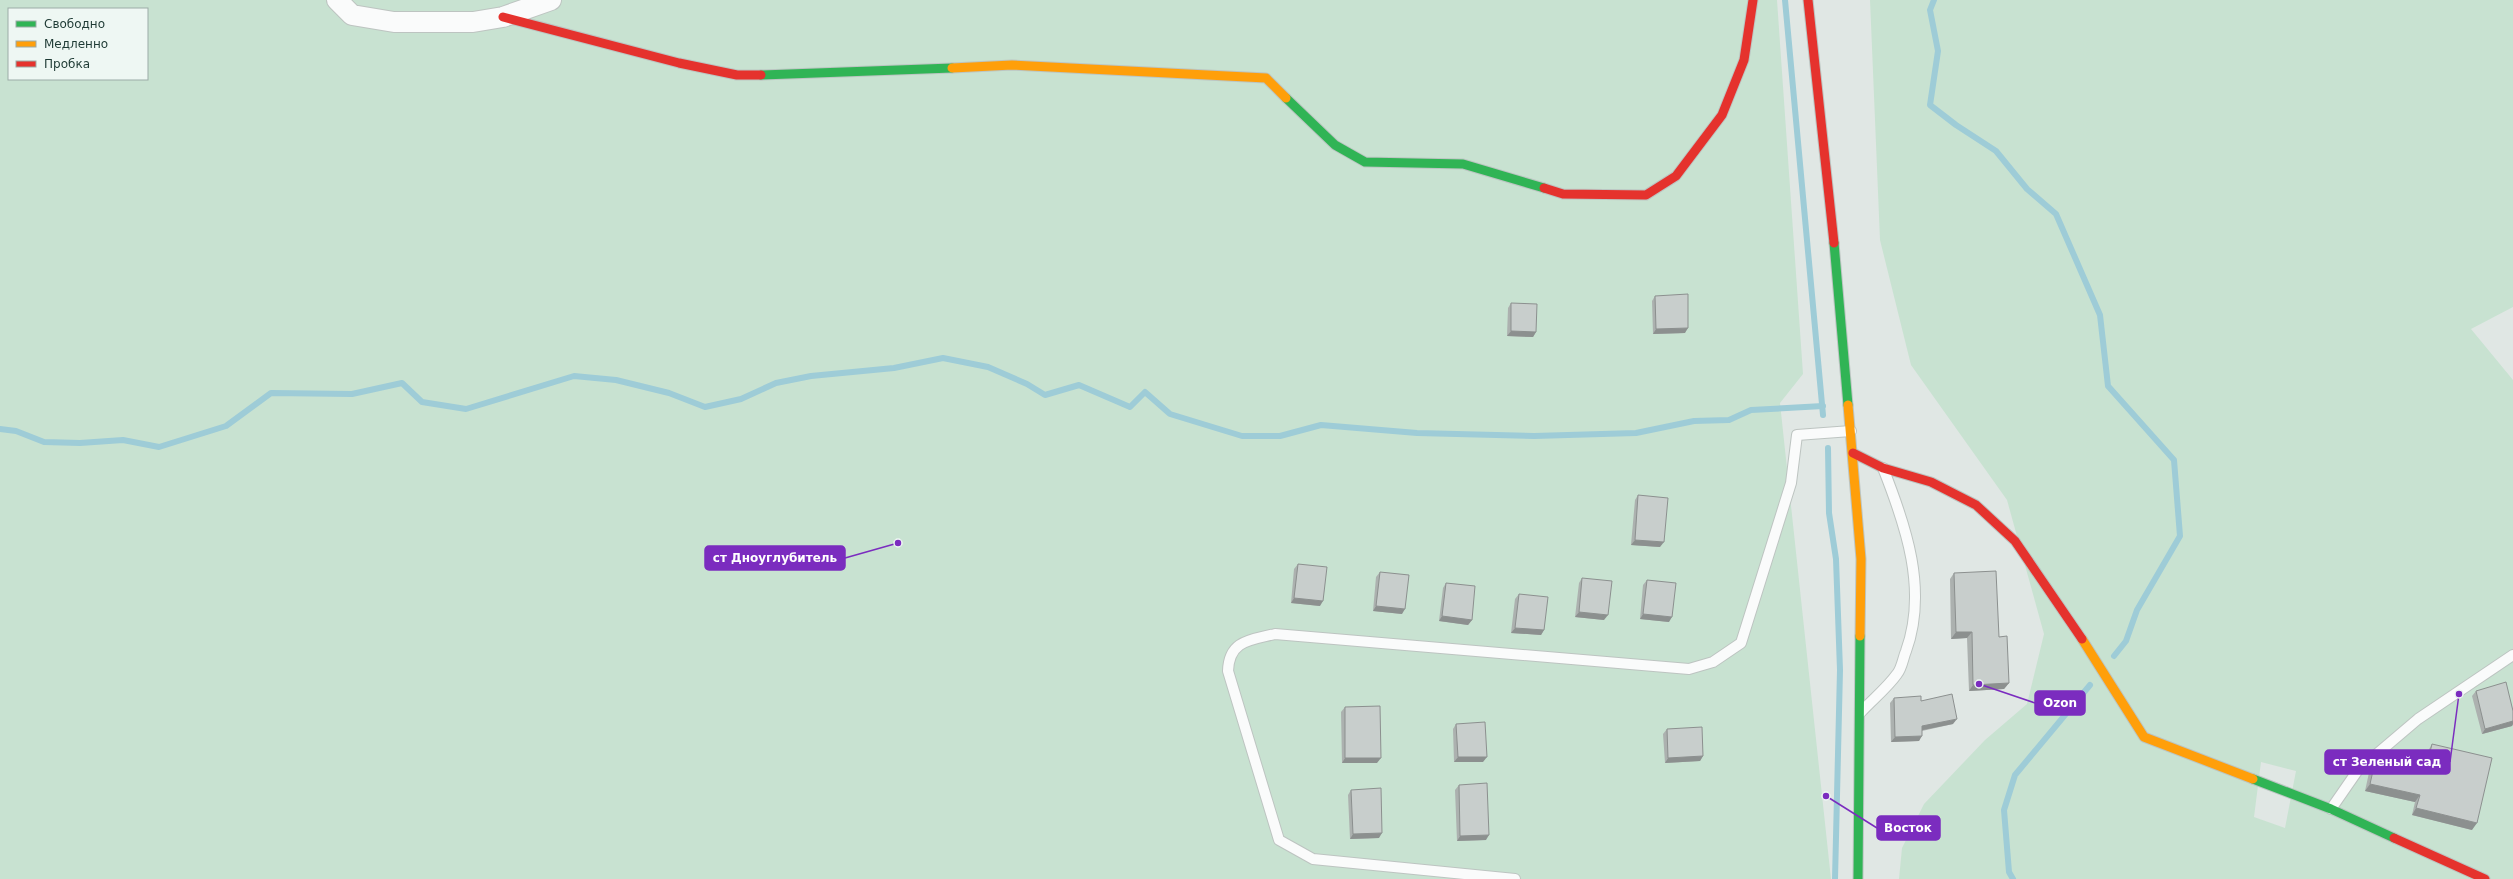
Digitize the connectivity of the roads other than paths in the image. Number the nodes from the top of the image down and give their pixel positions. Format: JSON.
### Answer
{"nodes":[{"id":1,"x":337,"y":0,"type":"edge"},
{"id":2,"x":551,"y":0,"type":"edge"},
{"id":3,"x":1753,"y":0,"type":"edge"},
{"id":4,"x":1808,"y":0,"type":"edge"},
{"id":5,"x":503,"y":17,"type":"junction"},
{"id":6,"x":1851,"y":432,"type":"junction"},
{"id":7,"x":1853,"y":453,"type":"junction"},
{"id":8,"x":1883,"y":468,"type":"junction"},
{"id":9,"x":2513,"y":655,"type":"edge"},
{"id":10,"x":1860,"y":713,"type":"junction"},
{"id":11,"x":2331,"y":809,"type":"junction"},
{"id":12,"x":1515,"y":879,"type":"edge"},
{"id":13,"x":1858,"y":879,"type":"edge"},
{"id":14,"x":2485,"y":879,"type":"edge"}],
"edges":[{"from":1,"to":5,"type":"street"},
{"from":2,"to":5,"type":"street"},
{"from":3,"to":5,"type":"street"},
{"from":4,"to":6,"type":"street"},
{"from":6,"to":7,"type":"street"},
{"from":6,"to":12,"type":"lane"},
{"from":7,"to":8,"type":"street"},
{"from":7,"to":10,"type":"street"},
{"from":8,"to":10,"type":"lane"},
{"from":8,"to":11,"type":"street"},
{"from":9,"to":11,"type":"lane"},
{"from":10,"to":13,"type":"street"},
{"from":11,"to":14,"type":"street"}]}
